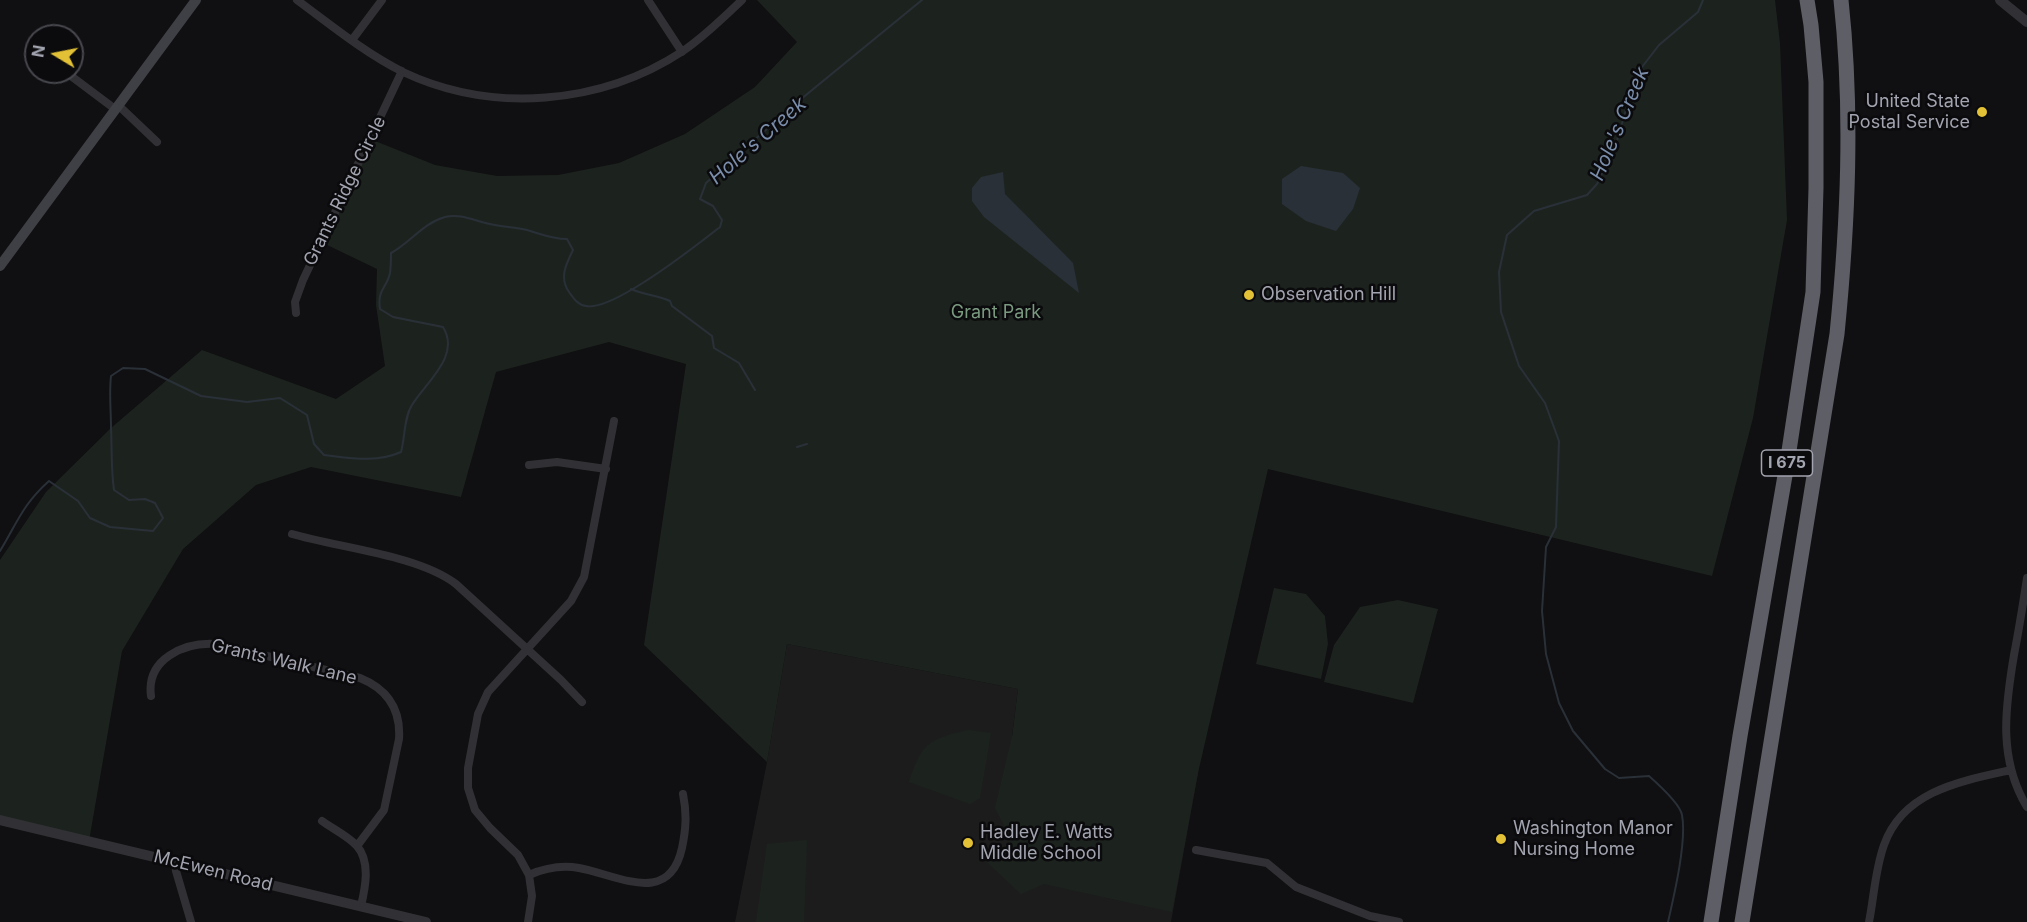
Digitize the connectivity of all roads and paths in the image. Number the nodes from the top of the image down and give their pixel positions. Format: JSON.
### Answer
{"nodes":[{"id":1,"x":196,"y":0,"type":"edge"},
{"id":2,"x":297,"y":0,"type":"edge"},
{"id":3,"x":382,"y":0,"type":"edge"},
{"id":4,"x":648,"y":0,"type":"edge"},
{"id":5,"x":742,"y":0,"type":"edge"},
{"id":6,"x":1807,"y":0,"type":"edge"},
{"id":7,"x":1841,"y":0,"type":"edge"},
{"id":8,"x":2000,"y":0,"type":"edge"},
{"id":9,"x":2027,"y":22,"type":"edge"},
{"id":10,"x":352,"y":40,"type":"junction"},
{"id":11,"x":682,"y":52,"type":"junction"},
{"id":12,"x":402,"y":71,"type":"junction"},
{"id":13,"x":83,"y":84,"type":"edge"},
{"id":14,"x":116,"y":107,"type":"junction"},
{"id":15,"x":157,"y":142,"type":"dead end"},
{"id":16,"x":1,"y":261,"type":"edge"},
{"id":17,"x":296,"y":313,"type":"dead end"},
{"id":18,"x":614,"y":421,"type":"dead end"},
{"id":19,"x":529,"y":465,"type":"dead end"},
{"id":20,"x":606,"y":469,"type":"junction"},
{"id":21,"x":292,"y":534,"type":"dead end"},
{"id":22,"x":2027,"y":578,"type":"edge"},
{"id":23,"x":527,"y":649,"type":"junction"},
{"id":24,"x":151,"y":696,"type":"dead end"},
{"id":25,"x":582,"y":702,"type":"dead end"},
{"id":26,"x":2011,"y":770,"type":"junction"},
{"id":27,"x":683,"y":794,"type":"dead end"},
{"id":28,"x":2027,"y":807,"type":"edge"},
{"id":29,"x":0,"y":820,"type":"edge"},
{"id":30,"x":322,"y":822,"type":"dead end"},
{"id":31,"x":357,"y":846,"type":"junction"},
{"id":32,"x":1196,"y":850,"type":"dead end"},
{"id":33,"x":175,"y":862,"type":"junction"},
{"id":34,"x":530,"y":875,"type":"junction"},
{"id":35,"x":361,"y":906,"type":"junction"},
{"id":36,"x":191,"y":922,"type":"edge"},
{"id":37,"x":426,"y":922,"type":"edge"},
{"id":38,"x":528,"y":922,"type":"edge"},
{"id":39,"x":1399,"y":922,"type":"edge"},
{"id":40,"x":1712,"y":922,"type":"edge"},
{"id":41,"x":1742,"y":922,"type":"edge"},
{"id":42,"x":1869,"y":922,"type":"edge"}],
"edges":[{"from":1,"to":14,"type":"main road"},
{"from":2,"to":10,"type":"street"},
{"from":3,"to":10,"type":"street"},
{"from":4,"to":11,"type":"street"},
{"from":5,"to":11,"type":"street"},
{"from":6,"to":40,"type":"highway","number":"I 675"},
{"from":7,"to":41,"type":"highway","number":"I 675"},
{"from":8,"to":9,"type":"street"},
{"from":10,"to":12,"type":"street"},
{"from":11,"to":12,"type":"street"},
{"from":12,"to":17,"type":"street","name":"Grants Ridge Circle"},
{"from":13,"to":14,"type":"street"},
{"from":14,"to":15,"type":"street"},
{"from":14,"to":16,"type":"main road"},
{"from":18,"to":20,"type":"street"},
{"from":19,"to":20,"type":"street"},
{"from":20,"to":23,"type":"street"},
{"from":21,"to":23,"type":"street"},
{"from":22,"to":26,"type":"street"},
{"from":23,"to":25,"type":"street"},
{"from":23,"to":34,"type":"street"},
{"from":24,"to":31,"type":"street","name":"Grants Walk Lane"},
{"from":26,"to":28,"type":"street"},
{"from":26,"to":42,"type":"street"},
{"from":27,"to":34,"type":"street"},
{"from":29,"to":33,"type":"street","name":"McEwen Road"},
{"from":30,"to":31,"type":"street"},
{"from":31,"to":35,"type":"street"},
{"from":32,"to":39,"type":"street"},
{"from":33,"to":35,"type":"street","name":"McEwen Road"},
{"from":33,"to":36,"type":"street"},
{"from":34,"to":38,"type":"street"},
{"from":35,"to":37,"type":"street","name":"McEwen Road"}]}
